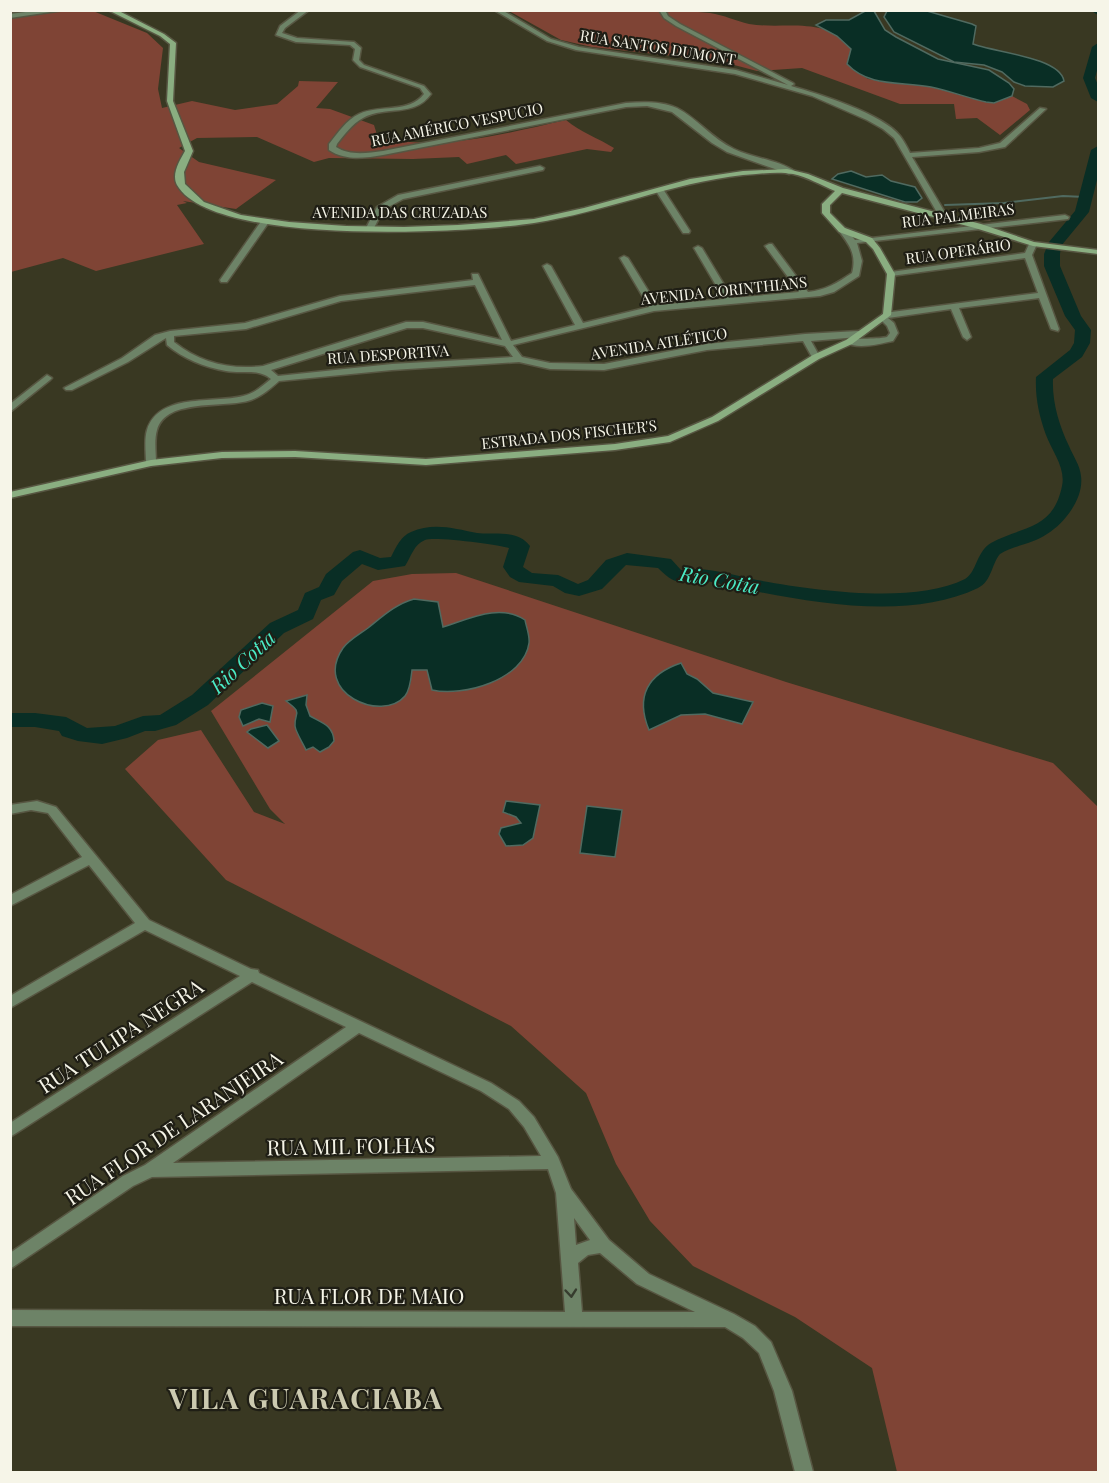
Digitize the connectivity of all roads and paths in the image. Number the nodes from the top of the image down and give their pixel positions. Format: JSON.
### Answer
{"nodes":[{"id":1,"x":61,"y":10,"type":"edge"},
{"id":2,"x":111,"y":10,"type":"edge"},
{"id":3,"x":306,"y":10,"type":"edge"},
{"id":4,"x":497,"y":10,"type":"edge"},
{"id":5,"x":662,"y":10,"type":"edge"},
{"id":6,"x":10,"y":16,"type":"edge"},
{"id":7,"x":814,"y":95,"type":"junction"},
{"id":8,"x":1042,"y":109,"type":"dead end"},
{"id":9,"x":907,"y":155,"type":"junction"},
{"id":10,"x":540,"y":168,"type":"dead end"},
{"id":11,"x":792,"y":172,"type":"junction"},
{"id":12,"x":840,"y":190,"type":"junction"},
{"id":13,"x":660,"y":191,"type":"junction"},
{"id":14,"x":943,"y":216,"type":"junction"},
{"id":15,"x":1065,"y":217,"type":"dead end"},
{"id":16,"x":265,"y":222,"type":"junction"},
{"id":17,"x":978,"y":226,"type":"junction"},
{"id":18,"x":370,"y":228,"type":"junction"},
{"id":19,"x":842,"y":230,"type":"junction"},
{"id":20,"x":686,"y":231,"type":"dead end"},
{"id":21,"x":869,"y":240,"type":"junction"},
{"id":22,"x":854,"y":242,"type":"junction"},
{"id":23,"x":1033,"y":244,"type":"junction"},
{"id":24,"x":769,"y":246,"type":"dead end"},
{"id":25,"x":698,"y":248,"type":"dead end"},
{"id":26,"x":1098,"y":252,"type":"edge"},
{"id":27,"x":1028,"y":255,"type":"junction"},
{"id":28,"x":624,"y":258,"type":"dead end"},
{"id":29,"x":547,"y":266,"type":"dead end"},
{"id":30,"x":891,"y":274,"type":"junction"},
{"id":31,"x":224,"y":280,"type":"dead end"},
{"id":32,"x":805,"y":294,"type":"junction"},
{"id":33,"x":1042,"y":295,"type":"junction"},
{"id":34,"x":729,"y":300,"type":"junction"},
{"id":35,"x":954,"y":306,"type":"junction"},
{"id":36,"x":654,"y":308,"type":"junction"},
{"id":37,"x":885,"y":316,"type":"junction"},
{"id":38,"x":580,"y":326,"type":"junction"},
{"id":39,"x":1055,"y":329,"type":"dead end"},
{"id":40,"x":170,"y":334,"type":"junction"},
{"id":41,"x":858,"y":334,"type":"junction"},
{"id":42,"x":805,"y":337,"type":"junction"},
{"id":43,"x":967,"y":337,"type":"dead end"},
{"id":44,"x":849,"y":342,"type":"junction"},
{"id":45,"x":508,"y":344,"type":"junction"},
{"id":46,"x":816,"y":357,"type":"junction"},
{"id":47,"x":519,"y":359,"type":"junction"},
{"id":48,"x":264,"y":369,"type":"junction"},
{"id":49,"x":46,"y":378,"type":"dead end"},
{"id":50,"x":276,"y":379,"type":"junction"},
{"id":51,"x":69,"y":388,"type":"dead end"},
{"id":52,"x":10,"y":409,"type":"edge"},
{"id":53,"x":151,"y":463,"type":"junction"},
{"id":54,"x":10,"y":495,"type":"edge"},
{"id":55,"x":10,"y":810,"type":"edge"},
{"id":56,"x":91,"y":858,"type":"junction"},
{"id":57,"x":10,"y":901,"type":"edge"},
{"id":58,"x":144,"y":924,"type":"junction"},
{"id":59,"x":253,"y":974,"type":"junction"},
{"id":60,"x":10,"y":1003,"type":"edge"},
{"id":61,"x":358,"y":1026,"type":"junction"},
{"id":62,"x":10,"y":1131,"type":"edge"},
{"id":63,"x":553,"y":1162,"type":"junction"},
{"id":64,"x":150,"y":1170,"type":"junction"},
{"id":65,"x":564,"y":1193,"type":"junction"},
{"id":66,"x":603,"y":1245,"type":"junction"},
{"id":67,"x":569,"y":1260,"type":"junction"},
{"id":68,"x":10,"y":1262,"type":"edge"},
{"id":69,"x":10,"y":1318,"type":"edge"},
{"id":70,"x":574,"y":1318,"type":"junction"},
{"id":71,"x":728,"y":1320,"type":"junction"},
{"id":72,"x":804,"y":1473,"type":"edge"}],
"edges":[{"from":1,"to":6,"type":"street"},
{"from":2,"to":16,"type":"street","name":"AVENIDA DAS CRUZADAS"},
{"from":3,"to":11,"type":"street","name":"RUA AMÉRICO VESPUCIO"},
{"from":4,"to":7,"type":"street","name":"RUA SANTOS DUMONT"},
{"from":5,"to":7,"type":"street"},
{"from":7,"to":9,"type":"street","name":"RUA SANTOS DUMONT"},
{"from":8,"to":9,"type":"street"},
{"from":9,"to":14,"type":"street","name":"RUA SANTOS DUMONT"},
{"from":10,"to":18,"type":"street"},
{"from":11,"to":12,"type":"street","name":"AVENIDA DAS CRUZADAS"},
{"from":11,"to":13,"type":"street","name":"AVENIDA DAS CRUZADAS"},
{"from":12,"to":14,"type":"street"},
{"from":12,"to":19,"type":"street"},
{"from":13,"to":18,"type":"street","name":"AVENIDA DAS CRUZADAS"},
{"from":13,"to":20,"type":"street"},
{"from":14,"to":17,"type":"street"},
{"from":15,"to":17,"type":"street","name":"RUA PALMEIRAS"},
{"from":16,"to":18,"type":"street","name":"AVENIDA DAS CRUZADAS"},
{"from":16,"to":31,"type":"street"},
{"from":17,"to":21,"type":"street","name":"RUA PALMEIRAS"},
{"from":17,"to":23,"type":"street"},
{"from":19,"to":21,"type":"street"},
{"from":19,"to":22,"type":"street"},
{"from":21,"to":22,"type":"street","name":"RUA PALMEIRAS"},
{"from":21,"to":30,"type":"street"},
{"from":22,"to":32,"type":"street","name":"AVENIDA CORINTHIANS"},
{"from":23,"to":26,"type":"street"},
{"from":23,"to":27,"type":"street"},
{"from":24,"to":32,"type":"street"},
{"from":25,"to":34,"type":"street"},
{"from":27,"to":30,"type":"street","name":"RUA OPERÁRIO"},
{"from":27,"to":33,"type":"street"},
{"from":28,"to":36,"type":"street"},
{"from":29,"to":38,"type":"street"},
{"from":30,"to":37,"type":"street"},
{"from":32,"to":34,"type":"street","name":"AVENIDA CORINTHIANS"},
{"from":33,"to":35,"type":"street"},
{"from":33,"to":39,"type":"street"},
{"from":34,"to":36,"type":"street","name":"AVENIDA CORINTHIANS"},
{"from":35,"to":37,"type":"street"},
{"from":35,"to":43,"type":"street"},
{"from":36,"to":38,"type":"street","name":"AVENIDA CORINTHIANS"},
{"from":37,"to":41,"type":"street","name":"ESTRADA DOS FISCHER'S"},
{"from":37,"to":44,"type":"street"},
{"from":38,"to":45,"type":"street","name":"AVENIDA CORINTHIANS"},
{"from":40,"to":45,"type":"street"},
{"from":40,"to":48,"type":"street","name":"AVENIDA CORINTHIANS"},
{"from":40,"to":51,"type":"street"},
{"from":41,"to":42,"type":"street","name":"AVENIDA ATLÉTICO"},
{"from":41,"to":44,"type":"street","name":"ESTRADA DOS FISCHER'S"},
{"from":42,"to":46,"type":"street"},
{"from":42,"to":47,"type":"street","name":"AVENIDA ATLÉTICO"},
{"from":44,"to":46,"type":"street","name":"ESTRADA DOS FISCHER'S"},
{"from":45,"to":47,"type":"street"},
{"from":45,"to":48,"type":"street","name":"AVENIDA CORINTHIANS"},
{"from":46,"to":53,"type":"street","name":"ESTRADA DOS FISCHER'S"},
{"from":47,"to":50,"type":"street","name":"RUA DESPORTIVA"},
{"from":48,"to":50,"type":"street"},
{"from":49,"to":52,"type":"street"},
{"from":50,"to":53,"type":"street"},
{"from":53,"to":54,"type":"street","name":"ESTRADA DOS FISCHER'S"},
{"from":55,"to":56,"type":"street"},
{"from":56,"to":57,"type":"street"},
{"from":56,"to":58,"type":"street"},
{"from":58,"to":59,"type":"street"},
{"from":58,"to":60,"type":"street"},
{"from":59,"to":61,"type":"street"},
{"from":59,"to":62,"type":"street","name":"RUA TULIPA NEGRA"},
{"from":61,"to":63,"type":"street"},
{"from":61,"to":64,"type":"street","name":"RUA FLOR DE LARANJEIRA"},
{"from":63,"to":64,"type":"street","name":"RUA MIL FOLHAS"},
{"from":63,"to":65,"type":"street"},
{"from":64,"to":68,"type":"street","name":"RUA FLOR DE LARANJEIRA"},
{"from":65,"to":66,"type":"street"},
{"from":65,"to":67,"type":"street"},
{"from":66,"to":67,"type":"street"},
{"from":66,"to":71,"type":"street"},
{"from":67,"to":70,"type":"street","one_way":true},
{"from":69,"to":70,"type":"street","name":"RUA FLOR DE MAIO"},
{"from":70,"to":71,"type":"street","name":"RUA FLOR DE MAIO"},
{"from":71,"to":72,"type":"street"}]}
